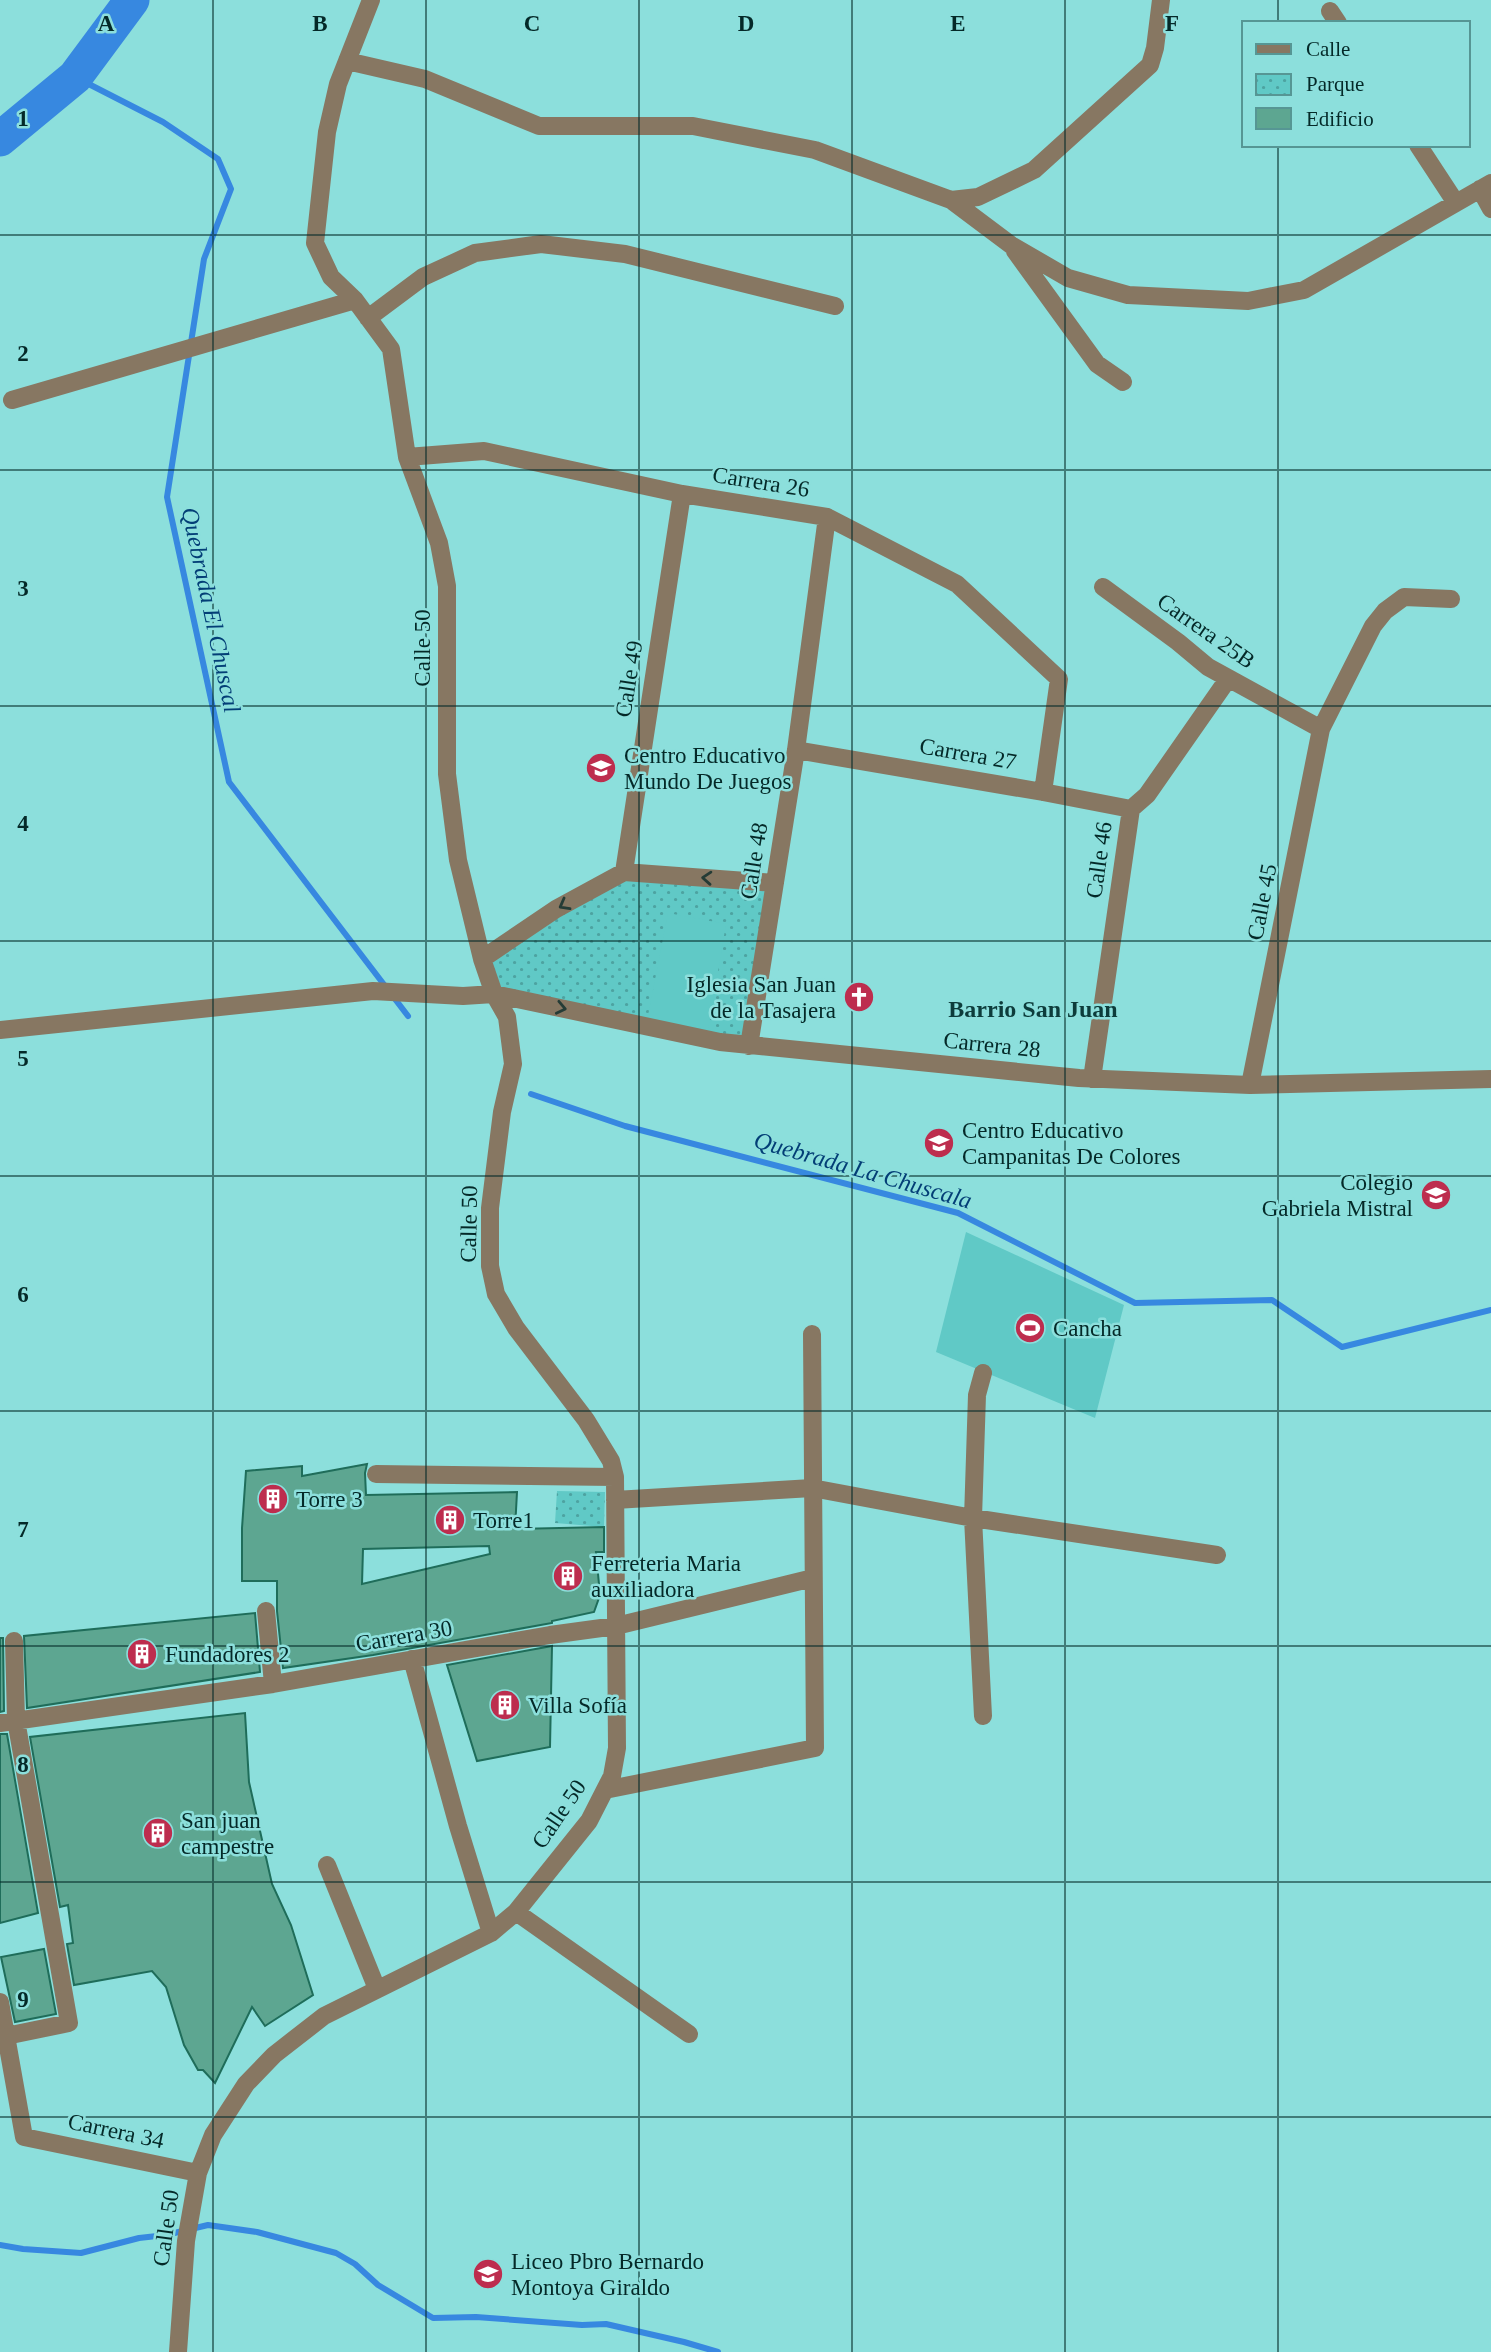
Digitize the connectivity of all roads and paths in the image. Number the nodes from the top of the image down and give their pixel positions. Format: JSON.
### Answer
{"nodes":[{"id":1,"x":371,"y":0,"type":"edge"},
{"id":2,"x":1161,"y":0,"type":"edge"},
{"id":3,"x":347,"y":61,"type":"junction"},
{"id":4,"x":1419,"y":147,"type":"edge"},
{"id":5,"x":1486,"y":186,"type":"edge"},
{"id":6,"x":951,"y":200,"type":"junction"},
{"id":7,"x":1456,"y":203,"type":"junction"},
{"id":8,"x":1491,"y":209,"type":"edge"},
{"id":9,"x":1011,"y":245,"type":"junction"},
{"id":10,"x":355,"y":300,"type":"junction"},
{"id":11,"x":835,"y":306,"type":"dead end"},
{"id":12,"x":368,"y":318,"type":"junction"},
{"id":13,"x":1124,"y":382,"type":"dead end"},
{"id":14,"x":12,"y":400,"type":"dead end"},
{"id":15,"x":407,"y":457,"type":"junction"},
{"id":16,"x":682,"y":494,"type":"junction"},
{"id":17,"x":827,"y":517,"type":"junction"},
{"id":18,"x":1103,"y":587,"type":"dead end"},
{"id":19,"x":1451,"y":599,"type":"dead end"},
{"id":20,"x":1228,"y":679,"type":"junction"},
{"id":21,"x":1321,"y":729,"type":"junction"},
{"id":22,"x":796,"y":750,"type":"junction"},
{"id":23,"x":1043,"y":792,"type":"junction"},
{"id":24,"x":1131,"y":809,"type":"junction"},
{"id":25,"x":624,"y":872,"type":"junction"},
{"id":26,"x":775,"y":883,"type":"junction"},
{"id":27,"x":482,"y":959,"type":"junction"},
{"id":28,"x":494,"y":994,"type":"junction"},
{"id":29,"x":0,"y":1030,"type":"edge"},
{"id":30,"x":749,"y":1046,"type":"junction"},
{"id":31,"x":1092,"y":1079,"type":"junction"},
{"id":32,"x":1491,"y":1079,"type":"edge"},
{"id":33,"x":1250,"y":1085,"type":"junction"},
{"id":34,"x":812,"y":1334,"type":"dead end"},
{"id":35,"x":983,"y":1373,"type":"dead end"},
{"id":36,"x":376,"y":1474,"type":"dead end"},
{"id":37,"x":615,"y":1477,"type":"junction"},
{"id":38,"x":812,"y":1488,"type":"junction"},
{"id":39,"x":615,"y":1500,"type":"junction"},
{"id":40,"x":973,"y":1518,"type":"junction"},
{"id":41,"x":1217,"y":1555,"type":"dead end"},
{"id":42,"x":813,"y":1578,"type":"junction"},
{"id":43,"x":266,"y":1611,"type":"dead end"},
{"id":44,"x":616,"y":1626,"type":"junction"},
{"id":45,"x":14,"y":1641,"type":"dead end"},
{"id":46,"x":412,"y":1660,"type":"junction"},
{"id":47,"x":273,"y":1684,"type":"junction"},
{"id":48,"x":982,"y":1716,"type":"dead end"},
{"id":49,"x":8,"y":1721,"type":"edge"},
{"id":50,"x":605,"y":1790,"type":"junction"},
{"id":51,"x":327,"y":1865,"type":"dead end"},
{"id":52,"x":516,"y":1912,"type":"junction"},
{"id":53,"x":491,"y":1933,"type":"junction"},
{"id":54,"x":377,"y":1989,"type":"junction"},
{"id":55,"x":0,"y":2002,"type":"edge"},
{"id":56,"x":689,"y":2034,"type":"dead end"},
{"id":57,"x":6,"y":2036,"type":"junction"},
{"id":58,"x":5,"y":2065,"type":"edge"},
{"id":59,"x":198,"y":2173,"type":"junction"},
{"id":60,"x":178,"y":2352,"type":"edge"}],
"edges":[{"from":1,"to":3,"type":"street","name":"Calle 50"},
{"from":2,"to":6,"type":"street"},
{"from":3,"to":6,"type":"street"},
{"from":3,"to":10,"type":"street","name":"Calle 50"},
{"from":4,"to":7,"type":"street"},
{"from":5,"to":7,"type":"street"},
{"from":5,"to":8,"type":"street"},
{"from":6,"to":9,"type":"street"},
{"from":7,"to":9,"type":"street"},
{"from":9,"to":13,"type":"street"},
{"from":10,"to":12,"type":"street","name":"Calle 50"},
{"from":10,"to":14,"type":"street"},
{"from":11,"to":12,"type":"street"},
{"from":12,"to":15,"type":"street","name":"Calle 50"},
{"from":15,"to":16,"type":"street","name":"Carrera 26"},
{"from":15,"to":27,"type":"street","name":"Calle 50"},
{"from":16,"to":17,"type":"street","name":"Carrera 26"},
{"from":16,"to":25,"type":"street","name":"Calle 49"},
{"from":17,"to":22,"type":"street","name":"Calle 48"},
{"from":17,"to":23,"type":"street","name":"Carrera 26"},
{"from":18,"to":20,"type":"street","name":"Carrera 25B"},
{"from":19,"to":21,"type":"street","name":"Calle 45"},
{"from":20,"to":21,"type":"street","name":"Carrera 25B"},
{"from":20,"to":24,"type":"street","name":"Calle 46"},
{"from":21,"to":33,"type":"street","name":"Calle 45"},
{"from":22,"to":23,"type":"street","name":"Carrera 27"},
{"from":22,"to":26,"type":"street","name":"Calle 48"},
{"from":23,"to":24,"type":"street","name":"Carrera 27"},
{"from":24,"to":31,"type":"street","name":"Calle 46"},
{"from":26,"to":25,"type":"street","one_way":true},
{"from":25,"to":27,"type":"street","one_way":true},
{"from":26,"to":30,"type":"street","name":"Calle 48"},
{"from":27,"to":28,"type":"street","name":"Calle 50"},
{"from":28,"to":29,"type":"street","name":"Carrera 28"},
{"from":28,"to":30,"type":"street","name":"Carrera 28","one_way":true},
{"from":28,"to":37,"type":"street","name":"Calle 50"},
{"from":30,"to":31,"type":"street","name":"Carrera 28"},
{"from":31,"to":33,"type":"street","name":"Carrera 28"},
{"from":32,"to":33,"type":"street","name":"Carrera 28"},
{"from":34,"to":38,"type":"street"},
{"from":35,"to":40,"type":"street"},
{"from":36,"to":37,"type":"street"},
{"from":37,"to":39,"type":"street","name":"Calle 50"},
{"from":38,"to":39,"type":"street"},
{"from":38,"to":40,"type":"street"},
{"from":38,"to":42,"type":"street"},
{"from":39,"to":44,"type":"street","name":"Calle 50"},
{"from":40,"to":41,"type":"street"},
{"from":40,"to":48,"type":"street"},
{"from":42,"to":44,"type":"street","name":"Carrera 30"},
{"from":42,"to":50,"type":"street"},
{"from":43,"to":47,"type":"street"},
{"from":44,"to":46,"type":"street","name":"Carrera 30"},
{"from":44,"to":50,"type":"street","name":"Calle 50"},
{"from":45,"to":49,"type":"street"},
{"from":46,"to":47,"type":"street","name":"Carrera 30"},
{"from":46,"to":53,"type":"street"},
{"from":47,"to":49,"type":"street","name":"Carrera 30"},
{"from":49,"to":57,"type":"street"},
{"from":50,"to":52,"type":"street","name":"Calle 50"},
{"from":51,"to":54,"type":"street"},
{"from":52,"to":53,"type":"street","name":"Calle 50"},
{"from":52,"to":56,"type":"street"},
{"from":53,"to":54,"type":"street","name":"Calle 50"},
{"from":54,"to":59,"type":"street","name":"Calle 50"},
{"from":55,"to":57,"type":"street"},
{"from":57,"to":58,"type":"street"},
{"from":58,"to":59,"type":"street","name":"Carrera 34"},
{"from":59,"to":60,"type":"street","name":"Calle 50"}]}
